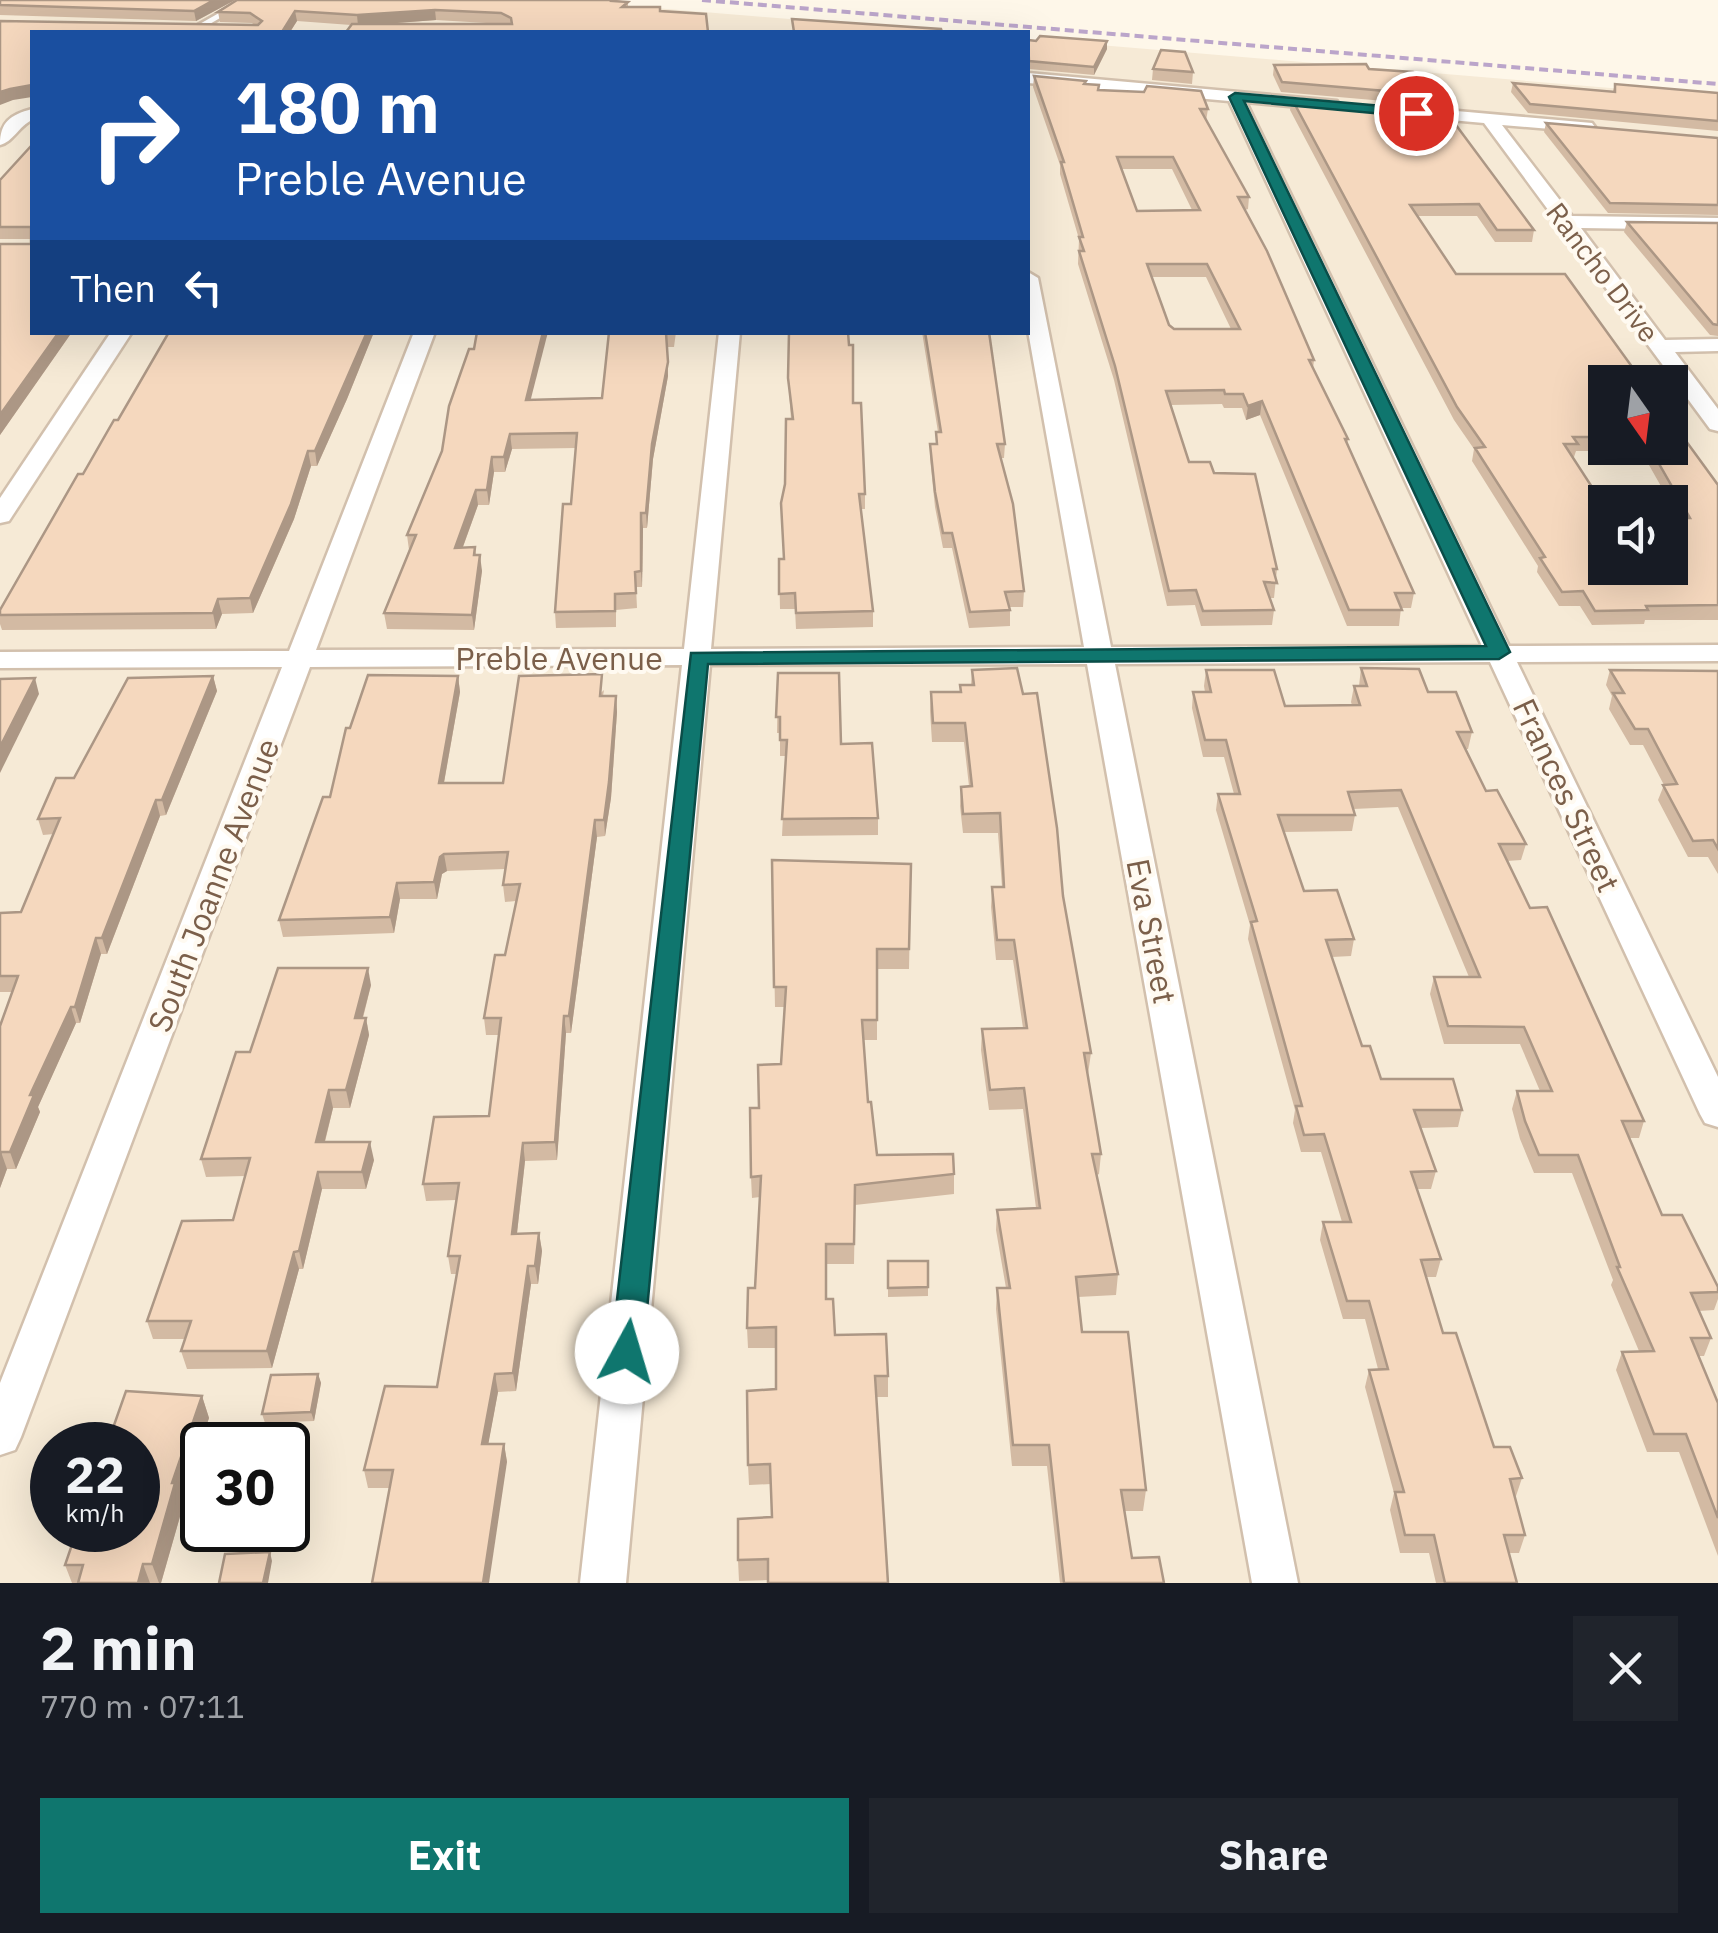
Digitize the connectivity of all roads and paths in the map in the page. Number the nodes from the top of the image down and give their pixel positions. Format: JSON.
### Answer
{"nodes":[{"id":1,"x":247,"y":0,"type":"edge"},
{"id":2,"x":174,"y":30,"type":"edge"},
{"id":3,"x":193,"y":30,"type":"edge"},
{"id":4,"x":1030,"y":78,"type":"edge"},
{"id":5,"x":1235,"y":97,"type":"junction"},
{"id":6,"x":1352,"y":107,"type":"edge"},
{"id":7,"x":1391,"y":110,"type":"edge"},
{"id":8,"x":30,"y":115,"type":"edge"},
{"id":9,"x":1489,"y":119,"type":"junction"},
{"id":10,"x":1604,"y":129,"type":"edge"},
{"id":11,"x":0,"y":140,"type":"edge"},
{"id":12,"x":1564,"y":222,"type":"junction"},
{"id":13,"x":1718,"y":224,"type":"edge"},
{"id":14,"x":1030,"y":288,"type":"edge"},
{"id":15,"x":120,"y":335,"type":"edge"},
{"id":16,"x":424,"y":335,"type":"edge"},
{"id":17,"x":730,"y":335,"type":"edge"},
{"id":18,"x":1718,"y":345,"type":"edge"},
{"id":19,"x":1660,"y":346,"type":"junction"},
{"id":20,"x":1718,"y":424,"type":"edge"},
{"id":21,"x":0,"y":516,"type":"edge"},
{"id":22,"x":1499,"y":652,"type":"junction"},
{"id":23,"x":1718,"y":652,"type":"edge"},
{"id":24,"x":1100,"y":656,"type":"junction"},
{"id":25,"x":698,"y":658,"type":"junction"},
{"id":26,"x":300,"y":659,"type":"junction"},
{"id":27,"x":0,"y":660,"type":"edge"},
{"id":28,"x":1718,"y":1114,"type":"edge"},
{"id":29,"x":0,"y":1437,"type":"edge"},
{"id":30,"x":603,"y":1583,"type":"edge"},
{"id":31,"x":1275,"y":1583,"type":"edge"}],
"edges":[{"from":1,"to":3,"type":"lane"},
{"from":2,"to":3,"type":"street"},
{"from":4,"to":5,"type":"street"},
{"from":5,"to":6,"type":"street"},
{"from":5,"to":22,"type":"street","name":"Frances Street"},
{"from":7,"to":9,"type":"street"},
{"from":8,"to":11,"type":"street"},
{"from":9,"to":10,"type":"street"},
{"from":9,"to":12,"type":"street","name":"Rancho Drive"},
{"from":12,"to":13,"type":"street"},
{"from":12,"to":19,"type":"street","name":"Rancho Drive"},
{"from":14,"to":24,"type":"street","name":"Eva Street"},
{"from":15,"to":21,"type":"street"},
{"from":16,"to":26,"type":"street","name":"South Joanne Avenue"},
{"from":17,"to":25,"type":"street"},
{"from":18,"to":19,"type":"street"},
{"from":19,"to":20,"type":"street","name":"Rancho Drive"},
{"from":22,"to":23,"type":"street","name":"Preble Avenue"},
{"from":22,"to":24,"type":"street","name":"Preble Avenue"},
{"from":22,"to":28,"type":"street","name":"Frances Street"},
{"from":24,"to":25,"type":"street","name":"Preble Avenue"},
{"from":24,"to":31,"type":"street","name":"Eva Street"},
{"from":25,"to":26,"type":"street","name":"Preble Avenue"},
{"from":25,"to":30,"type":"street"},
{"from":26,"to":27,"type":"street","name":"Preble Avenue"},
{"from":26,"to":29,"type":"street","name":"South Joanne Avenue"}]}
